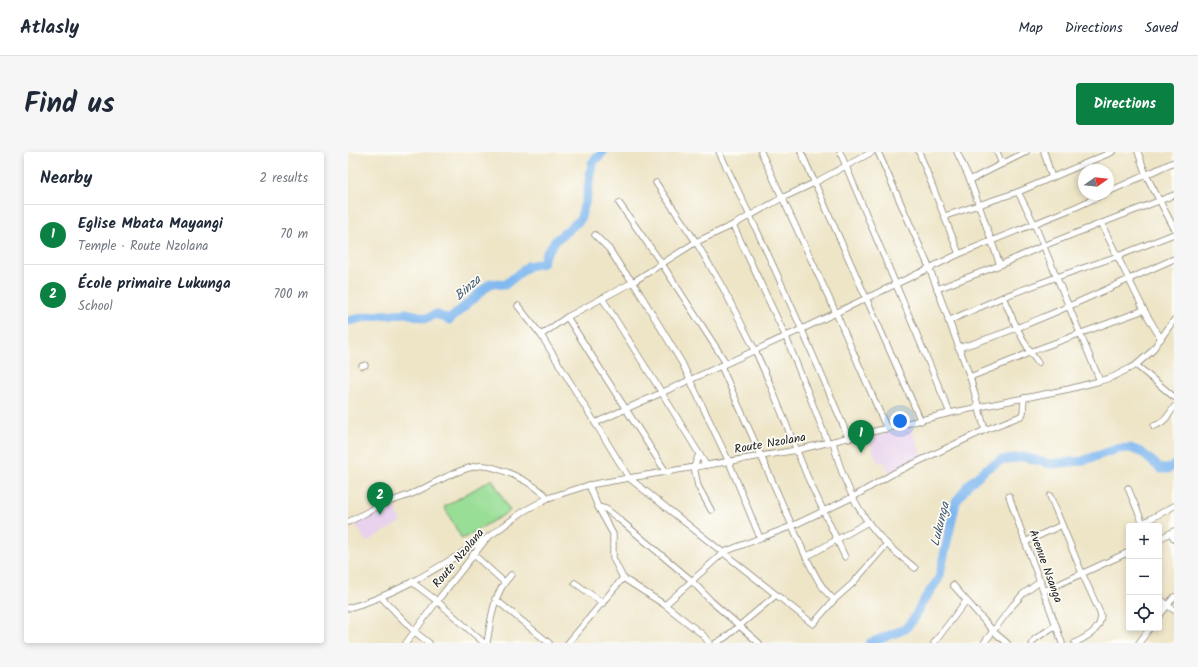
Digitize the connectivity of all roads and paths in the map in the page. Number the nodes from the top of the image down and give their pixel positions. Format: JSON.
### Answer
{"nodes":[{"id":1,"x":719,"y":152,"type":"edge"},
{"id":2,"x":761,"y":152,"type":"edge"},
{"id":3,"x":801,"y":152,"type":"edge"},
{"id":4,"x":840,"y":152,"type":"edge"},
{"id":5,"x":872,"y":152,"type":"edge"},
{"id":6,"x":878,"y":152,"type":"edge"},
{"id":7,"x":919,"y":152,"type":"edge"},
{"id":8,"x":957,"y":152,"type":"edge"},
{"id":9,"x":997,"y":152,"type":"edge"},
{"id":10,"x":1026,"y":152,"type":"edge"},
{"id":11,"x":1044,"y":152,"type":"edge"},
{"id":12,"x":1112,"y":152,"type":"edge"},
{"id":13,"x":1138,"y":152,"type":"edge"},
{"id":14,"x":1174,"y":162,"type":"edge"},
{"id":15,"x":1002,"y":164,"type":"junction"},
{"id":16,"x":846,"y":166,"type":"junction"},
{"id":17,"x":1146,"y":175,"type":"junction"},
{"id":18,"x":1052,"y":178,"type":"junction"},
{"id":19,"x":970,"y":180,"type":"junction"},
{"id":20,"x":656,"y":183,"type":"dead end"},
{"id":21,"x":814,"y":183,"type":"junction"},
{"id":22,"x":1114,"y":189,"type":"edge"},
{"id":23,"x":1018,"y":192,"type":"junction"},
{"id":24,"x":1174,"y":195,"type":"edge"},
{"id":25,"x":782,"y":198,"type":"junction"},
{"id":26,"x":1090,"y":200,"type":"edge"},
{"id":27,"x":1159,"y":200,"type":"junction"},
{"id":28,"x":619,"y":203,"type":"dead end"},
{"id":29,"x":978,"y":205,"type":"junction"},
{"id":30,"x":750,"y":214,"type":"junction"},
{"id":31,"x":944,"y":216,"type":"junction"},
{"id":32,"x":1034,"y":223,"type":"junction"},
{"id":33,"x":1101,"y":223,"type":"junction"},
{"id":34,"x":733,"y":225,"type":"junction"},
{"id":35,"x":1174,"y":228,"type":"edge"},
{"id":36,"x":1174,"y":234,"type":"edge"},
{"id":37,"x":595,"y":235,"type":"dead end"},
{"id":38,"x":990,"y":241,"type":"junction"},
{"id":39,"x":696,"y":242,"type":"junction"},
{"id":40,"x":1043,"y":246,"type":"junction"},
{"id":41,"x":959,"y":254,"type":"junction"},
{"id":42,"x":1118,"y":256,"type":"junction"},
{"id":43,"x":1174,"y":259,"type":"edge"},
{"id":44,"x":662,"y":264,"type":"junction"},
{"id":45,"x":1000,"y":265,"type":"junction"},
{"id":46,"x":929,"y":268,"type":"junction"},
{"id":47,"x":1057,"y":277,"type":"junction"},
{"id":48,"x":1128,"y":279,"type":"junction"},
{"id":49,"x":633,"y":282,"type":"junction"},
{"id":50,"x":895,"y":284,"type":"junction"},
{"id":51,"x":936,"y":289,"type":"junction"},
{"id":52,"x":1003,"y":297,"type":"junction"},
{"id":53,"x":602,"y":298,"type":"junction"},
{"id":54,"x":867,"y":299,"type":"junction"},
{"id":55,"x":518,"y":306,"type":"dead end"},
{"id":56,"x":1069,"y":306,"type":"junction"},
{"id":57,"x":1144,"y":310,"type":"junction"},
{"id":58,"x":836,"y":313,"type":"junction"},
{"id":59,"x":567,"y":317,"type":"junction"},
{"id":60,"x":1174,"y":320,"type":"edge"},
{"id":61,"x":948,"y":321,"type":"junction"},
{"id":62,"x":1017,"y":328,"type":"junction"},
{"id":63,"x":802,"y":329,"type":"junction"},
{"id":64,"x":1080,"y":334,"type":"junction"},
{"id":65,"x":540,"y":335,"type":"junction"},
{"id":66,"x":786,"y":337,"type":"junction"},
{"id":67,"x":1161,"y":339,"type":"junction"},
{"id":68,"x":958,"y":348,"type":"junction"},
{"id":69,"x":755,"y":350,"type":"junction"},
{"id":70,"x":1030,"y":352,"type":"junction"},
{"id":71,"x":1038,"y":363,"type":"dead end"},
{"id":72,"x":723,"y":365,"type":"junction"},
{"id":73,"x":1136,"y":365,"type":"junction"},
{"id":74,"x":970,"y":377,"type":"junction"},
{"id":75,"x":691,"y":380,"type":"junction"},
{"id":76,"x":1100,"y":381,"type":"junction"},
{"id":77,"x":662,"y":392,"type":"junction"},
{"id":78,"x":1174,"y":397,"type":"edge"},
{"id":79,"x":1024,"y":398,"type":"junction"},
{"id":80,"x":979,"y":407,"type":"junction"},
{"id":81,"x":1174,"y":407,"type":"edge"},
{"id":82,"x":626,"y":410,"type":"junction"},
{"id":83,"x":950,"y":413,"type":"junction"},
{"id":84,"x":921,"y":420,"type":"junction"},
{"id":85,"x":595,"y":423,"type":"junction"},
{"id":86,"x":1154,"y":426,"type":"dead end"},
{"id":87,"x":887,"y":429,"type":"junction"},
{"id":88,"x":985,"y":430,"type":"junction"},
{"id":89,"x":848,"y":439,"type":"junction"},
{"id":90,"x":831,"y":443,"type":"junction"},
{"id":91,"x":797,"y":450,"type":"junction"},
{"id":92,"x":699,"y":454,"type":"junction"},
{"id":93,"x":761,"y":456,"type":"junction"},
{"id":94,"x":729,"y":462,"type":"junction"},
{"id":95,"x":706,"y":465,"type":"junction"},
{"id":96,"x":694,"y":467,"type":"junction"},
{"id":97,"x":666,"y":472,"type":"junction"},
{"id":98,"x":629,"y":478,"type":"junction"},
{"id":99,"x":589,"y":485,"type":"junction"},
{"id":100,"x":1128,"y":488,"type":"dead end"},
{"id":101,"x":853,"y":496,"type":"junction"},
{"id":102,"x":1009,"y":496,"type":"dead end"},
{"id":103,"x":1050,"y":496,"type":"dead end"},
{"id":104,"x":548,"y":498,"type":"junction"},
{"id":105,"x":598,"y":506,"type":"junction"},
{"id":106,"x":1174,"y":506,"type":"edge"},
{"id":107,"x":711,"y":510,"type":"dead end"},
{"id":108,"x":823,"y":511,"type":"junction"},
{"id":109,"x":348,"y":522,"type":"edge"},
{"id":110,"x":868,"y":522,"type":"junction"},
{"id":111,"x":1144,"y":523,"type":"edge"},
{"id":112,"x":1146,"y":523,"type":"edge"},
{"id":113,"x":1062,"y":525,"type":"junction"},
{"id":114,"x":792,"y":526,"type":"junction"},
{"id":115,"x":1173,"y":532,"type":"edge"},
{"id":116,"x":487,"y":538,"type":"junction"},
{"id":117,"x":760,"y":538,"type":"junction"},
{"id":118,"x":1162,"y":538,"type":"edge"},
{"id":119,"x":1174,"y":539,"type":"edge"},
{"id":120,"x":837,"y":540,"type":"junction"},
{"id":121,"x":1025,"y":542,"type":"junction"},
{"id":122,"x":887,"y":544,"type":"junction"},
{"id":123,"x":724,"y":552,"type":"junction"},
{"id":124,"x":1126,"y":553,"type":"edge"},
{"id":125,"x":473,"y":554,"type":"junction"},
{"id":126,"x":806,"y":556,"type":"junction"},
{"id":127,"x":845,"y":557,"type":"dead end"},
{"id":128,"x":915,"y":568,"type":"dead end"},
{"id":129,"x":1082,"y":574,"type":"junction"},
{"id":130,"x":511,"y":575,"type":"dead end"},
{"id":131,"x":623,"y":578,"type":"junction"},
{"id":132,"x":691,"y":580,"type":"junction"},
{"id":133,"x":1041,"y":581,"type":"junction"},
{"id":134,"x":412,"y":582,"type":"junction"},
{"id":135,"x":504,"y":582,"type":"junction"},
{"id":136,"x":575,"y":583,"type":"dead end"},
{"id":137,"x":953,"y":585,"type":"dead end"},
{"id":138,"x":1044,"y":591,"type":"junction"},
{"id":139,"x":776,"y":595,"type":"junction"},
{"id":140,"x":381,"y":597,"type":"junction"},
{"id":141,"x":1174,"y":598,"type":"edge"},
{"id":142,"x":496,"y":599,"type":"junction"},
{"id":143,"x":437,"y":600,"type":"junction"},
{"id":144,"x":834,"y":600,"type":"junction"},
{"id":145,"x":1162,"y":600,"type":"edge"},
{"id":146,"x":966,"y":601,"type":"junction"},
{"id":147,"x":603,"y":603,"type":"junction"},
{"id":148,"x":665,"y":605,"type":"junction"},
{"id":149,"x":1167,"y":605,"type":"junction"},
{"id":150,"x":348,"y":608,"type":"edge"},
{"id":151,"x":1174,"y":610,"type":"edge"},
{"id":152,"x":1162,"y":612,"type":"edge"},
{"id":153,"x":1056,"y":625,"type":"junction"},
{"id":154,"x":739,"y":626,"type":"junction"},
{"id":155,"x":1148,"y":631,"type":"edge"},
{"id":156,"x":415,"y":632,"type":"junction"},
{"id":157,"x":994,"y":632,"type":"junction"},
{"id":158,"x":406,"y":643,"type":"edge"},
{"id":159,"x":429,"y":643,"type":"edge"},
{"id":160,"x":485,"y":643,"type":"edge"},
{"id":161,"x":549,"y":643,"type":"edge"},
{"id":162,"x":568,"y":643,"type":"edge"},
{"id":163,"x":709,"y":643,"type":"edge"},
{"id":164,"x":716,"y":643,"type":"edge"},
{"id":165,"x":759,"y":643,"type":"edge"},
{"id":166,"x":934,"y":643,"type":"edge"},
{"id":167,"x":984,"y":643,"type":"edge"},
{"id":168,"x":1007,"y":643,"type":"edge"},
{"id":169,"x":1032,"y":643,"type":"edge"},
{"id":170,"x":1062,"y":643,"type":"edge"},
{"id":171,"x":1075,"y":643,"type":"edge"},
{"id":172,"x":1139,"y":643,"type":"edge"}],
"edges":[{"from":1,"to":30,"type":"street"},
{"from":2,"to":25,"type":"street"},
{"from":3,"to":21,"type":"street"},
{"from":4,"to":16,"type":"street"},
{"from":5,"to":16,"type":"street"},
{"from":6,"to":46,"type":"street"},
{"from":7,"to":31,"type":"street"},
{"from":8,"to":19,"type":"street"},
{"from":9,"to":15,"type":"street"},
{"from":10,"to":15,"type":"street"},
{"from":11,"to":18,"type":"street"},
{"from":12,"to":18,"type":"street"},
{"from":13,"to":17,"type":"street"},
{"from":14,"to":17,"type":"street"},
{"from":15,"to":19,"type":"street"},
{"from":16,"to":21,"type":"street"},
{"from":16,"to":50,"type":"street"},
{"from":17,"to":22,"type":"street"},
{"from":17,"to":27,"type":"street"},
{"from":18,"to":23,"type":"street"},
{"from":19,"to":29,"type":"street"},
{"from":20,"to":39,"type":"street"},
{"from":21,"to":25,"type":"street"},
{"from":21,"to":54,"type":"street"},
{"from":23,"to":29,"type":"street"},
{"from":23,"to":32,"type":"street"},
{"from":24,"to":27,"type":"street"},
{"from":25,"to":30,"type":"street"},
{"from":25,"to":58,"type":"street"},
{"from":26,"to":32,"type":"street"},
{"from":27,"to":33,"type":"street"},
{"from":27,"to":35,"type":"street"},
{"from":28,"to":44,"type":"street"},
{"from":29,"to":31,"type":"street"},
{"from":29,"to":38,"type":"street"},
{"from":30,"to":34,"type":"street"},
{"from":30,"to":63,"type":"street"},
{"from":31,"to":41,"type":"street"},
{"from":32,"to":38,"type":"street"},
{"from":32,"to":40,"type":"street"},
{"from":33,"to":40,"type":"street"},
{"from":33,"to":42,"type":"street"},
{"from":34,"to":39,"type":"street"},
{"from":34,"to":66,"type":"street"},
{"from":36,"to":42,"type":"street"},
{"from":37,"to":49,"type":"street"},
{"from":38,"to":41,"type":"street"},
{"from":38,"to":45,"type":"street"},
{"from":39,"to":44,"type":"street"},
{"from":39,"to":69,"type":"street"},
{"from":40,"to":45,"type":"street"},
{"from":40,"to":47,"type":"street"},
{"from":41,"to":46,"type":"street"},
{"from":42,"to":47,"type":"street"},
{"from":42,"to":48,"type":"street"},
{"from":43,"to":48,"type":"street"},
{"from":44,"to":49,"type":"street"},
{"from":44,"to":72,"type":"street"},
{"from":45,"to":51,"type":"street"},
{"from":46,"to":50,"type":"street"},
{"from":46,"to":51,"type":"street"},
{"from":47,"to":52,"type":"street"},
{"from":47,"to":56,"type":"street"},
{"from":48,"to":56,"type":"street"},
{"from":48,"to":57,"type":"street"},
{"from":49,"to":53,"type":"street"},
{"from":49,"to":75,"type":"street"},
{"from":50,"to":54,"type":"street"},
{"from":50,"to":83,"type":"street"},
{"from":51,"to":61,"type":"street"},
{"from":52,"to":61,"type":"street"},
{"from":52,"to":62,"type":"street"},
{"from":53,"to":59,"type":"street"},
{"from":53,"to":77,"type":"street"},
{"from":54,"to":58,"type":"street"},
{"from":54,"to":84,"type":"street"},
{"from":55,"to":65,"type":"street"},
{"from":56,"to":62,"type":"street"},
{"from":56,"to":64,"type":"street"},
{"from":57,"to":64,"type":"street"},
{"from":57,"to":67,"type":"street"},
{"from":58,"to":63,"type":"street"},
{"from":58,"to":87,"type":"street"},
{"from":59,"to":65,"type":"street"},
{"from":59,"to":82,"type":"street"},
{"from":60,"to":67,"type":"street","name":"Route Nzolana"},
{"from":61,"to":68,"type":"street"},
{"from":62,"to":68,"type":"street"},
{"from":62,"to":70,"type":"street"},
{"from":63,"to":66,"type":"street"},
{"from":63,"to":89,"type":"street"},
{"from":64,"to":70,"type":"street"},
{"from":64,"to":76,"type":"street"},
{"from":65,"to":85,"type":"street"},
{"from":66,"to":69,"type":"street"},
{"from":66,"to":90,"type":"street"},
{"from":67,"to":73,"type":"street","name":"Route Nzolana"},
{"from":68,"to":74,"type":"street"},
{"from":69,"to":72,"type":"street"},
{"from":69,"to":91,"type":"street"},
{"from":70,"to":71,"type":"street"},
{"from":70,"to":74,"type":"street"},
{"from":72,"to":75,"type":"street"},
{"from":72,"to":93,"type":"street"},
{"from":73,"to":76,"type":"street","name":"Route Nzolana"},
{"from":73,"to":78,"type":"street"},
{"from":74,"to":80,"type":"street"},
{"from":75,"to":77,"type":"street"},
{"from":75,"to":94,"type":"street"},
{"from":76,"to":79,"type":"street","name":"Route Nzolana"},
{"from":77,"to":82,"type":"street"},
{"from":77,"to":92,"type":"street"},
{"from":79,"to":80,"type":"street","name":"Route Nzolana"},
{"from":79,"to":88,"type":"street"},
{"from":80,"to":83,"type":"street","name":"Route Nzolana"},
{"from":80,"to":88,"type":"street"},
{"from":81,"to":86,"type":"street"},
{"from":82,"to":85,"type":"street"},
{"from":82,"to":97,"type":"street"},
{"from":83,"to":84,"type":"street","name":"Route Nzolana"},
{"from":84,"to":87,"type":"street","name":"Route Nzolana"},
{"from":85,"to":98,"type":"street"},
{"from":87,"to":89,"type":"street","name":"Route Nzolana"},
{"from":88,"to":101,"type":"street"},
{"from":89,"to":90,"type":"street","name":"Route Nzolana"},
{"from":90,"to":91,"type":"street","name":"Route Nzolana"},
{"from":90,"to":101,"type":"street"},
{"from":91,"to":93,"type":"street","name":"Route Nzolana"},
{"from":91,"to":108,"type":"street"},
{"from":92,"to":95,"type":"street"},
{"from":92,"to":96,"type":"street"},
{"from":93,"to":94,"type":"street","name":"Route Nzolana"},
{"from":93,"to":114,"type":"street"},
{"from":94,"to":95,"type":"street","name":"Route Nzolana"},
{"from":94,"to":117,"type":"street"},
{"from":95,"to":96,"type":"street","name":"Route Nzolana"},
{"from":96,"to":97,"type":"street","name":"Route Nzolana"},
{"from":96,"to":107,"type":"street"},
{"from":97,"to":98,"type":"street","name":"Route Nzolana"},
{"from":98,"to":99,"type":"street","name":"Route Nzolana"},
{"from":98,"to":123,"type":"street"},
{"from":99,"to":104,"type":"street","name":"Route Nzolana"},
{"from":99,"to":105,"type":"street"},
{"from":100,"to":111,"type":"street"},
{"from":101,"to":108,"type":"street"},
{"from":101,"to":110,"type":"street"},
{"from":102,"to":121,"type":"street","name":"Avenue Nsanga"},
{"from":103,"to":113,"type":"street"},
{"from":104,"to":109,"type":"street"},
{"from":104,"to":116,"type":"street","name":"Route Nzolana"},
{"from":105,"to":131,"type":"street"},
{"from":105,"to":132,"type":"street"},
{"from":106,"to":112,"type":"street"},
{"from":108,"to":114,"type":"street"},
{"from":108,"to":120,"type":"street"},
{"from":110,"to":120,"type":"street"},
{"from":110,"to":122,"type":"street"},
{"from":113,"to":121,"type":"street"},
{"from":113,"to":129,"type":"street"},
{"from":114,"to":117,"type":"street"},
{"from":114,"to":126,"type":"street"},
{"from":115,"to":118,"type":"street"},
{"from":115,"to":119,"type":"street"},
{"from":116,"to":125,"type":"street","name":"Route Nzolana"},
{"from":116,"to":134,"type":"street"},
{"from":117,"to":123,"type":"street"},
{"from":120,"to":126,"type":"street"},
{"from":120,"to":127,"type":"street"},
{"from":121,"to":133,"type":"street","name":"Avenue Nsanga"},
{"from":122,"to":128,"type":"street"},
{"from":122,"to":144,"type":"street"},
{"from":123,"to":132,"type":"street"},
{"from":123,"to":139,"type":"street"},
{"from":124,"to":129,"type":"street"},
{"from":125,"to":135,"type":"street"},
{"from":125,"to":143,"type":"street","name":"Route Nzolana"},
{"from":126,"to":144,"type":"street"},
{"from":129,"to":138,"type":"street"},
{"from":129,"to":171,"type":"street"},
{"from":130,"to":135,"type":"street"},
{"from":131,"to":147,"type":"street"},
{"from":131,"to":148,"type":"street"},
{"from":132,"to":148,"type":"street"},
{"from":132,"to":154,"type":"street"},
{"from":133,"to":138,"type":"street","name":"Avenue Nsanga"},
{"from":133,"to":157,"type":"street"},
{"from":134,"to":140,"type":"street"},
{"from":134,"to":143,"type":"street"},
{"from":135,"to":142,"type":"street"},
{"from":136,"to":147,"type":"street"},
{"from":137,"to":146,"type":"street"},
{"from":138,"to":153,"type":"street","name":"Avenue Nsanga"},
{"from":139,"to":144,"type":"street"},
{"from":139,"to":154,"type":"street"},
{"from":140,"to":150,"type":"street"},
{"from":140,"to":156,"type":"street"},
{"from":141,"to":149,"type":"street"},
{"from":142,"to":160,"type":"street"},
{"from":142,"to":161,"type":"street"},
{"from":143,"to":156,"type":"street","name":"Route Nzolana"},
{"from":143,"to":160,"type":"street"},
{"from":145,"to":149,"type":"street"},
{"from":146,"to":157,"type":"street"},
{"from":146,"to":166,"type":"street"},
{"from":147,"to":162,"type":"street"},
{"from":148,"to":163,"type":"street"},
{"from":149,"to":151,"type":"street"},
{"from":149,"to":152,"type":"street"},
{"from":153,"to":169,"type":"street"},
{"from":153,"to":170,"type":"street","name":"Avenue Nsanga"},
{"from":154,"to":164,"type":"street"},
{"from":154,"to":165,"type":"street"},
{"from":155,"to":172,"type":"street"},
{"from":156,"to":158,"type":"street","name":"Route Nzolana"},
{"from":156,"to":159,"type":"street"},
{"from":157,"to":167,"type":"street"},
{"from":157,"to":168,"type":"street"}]}
